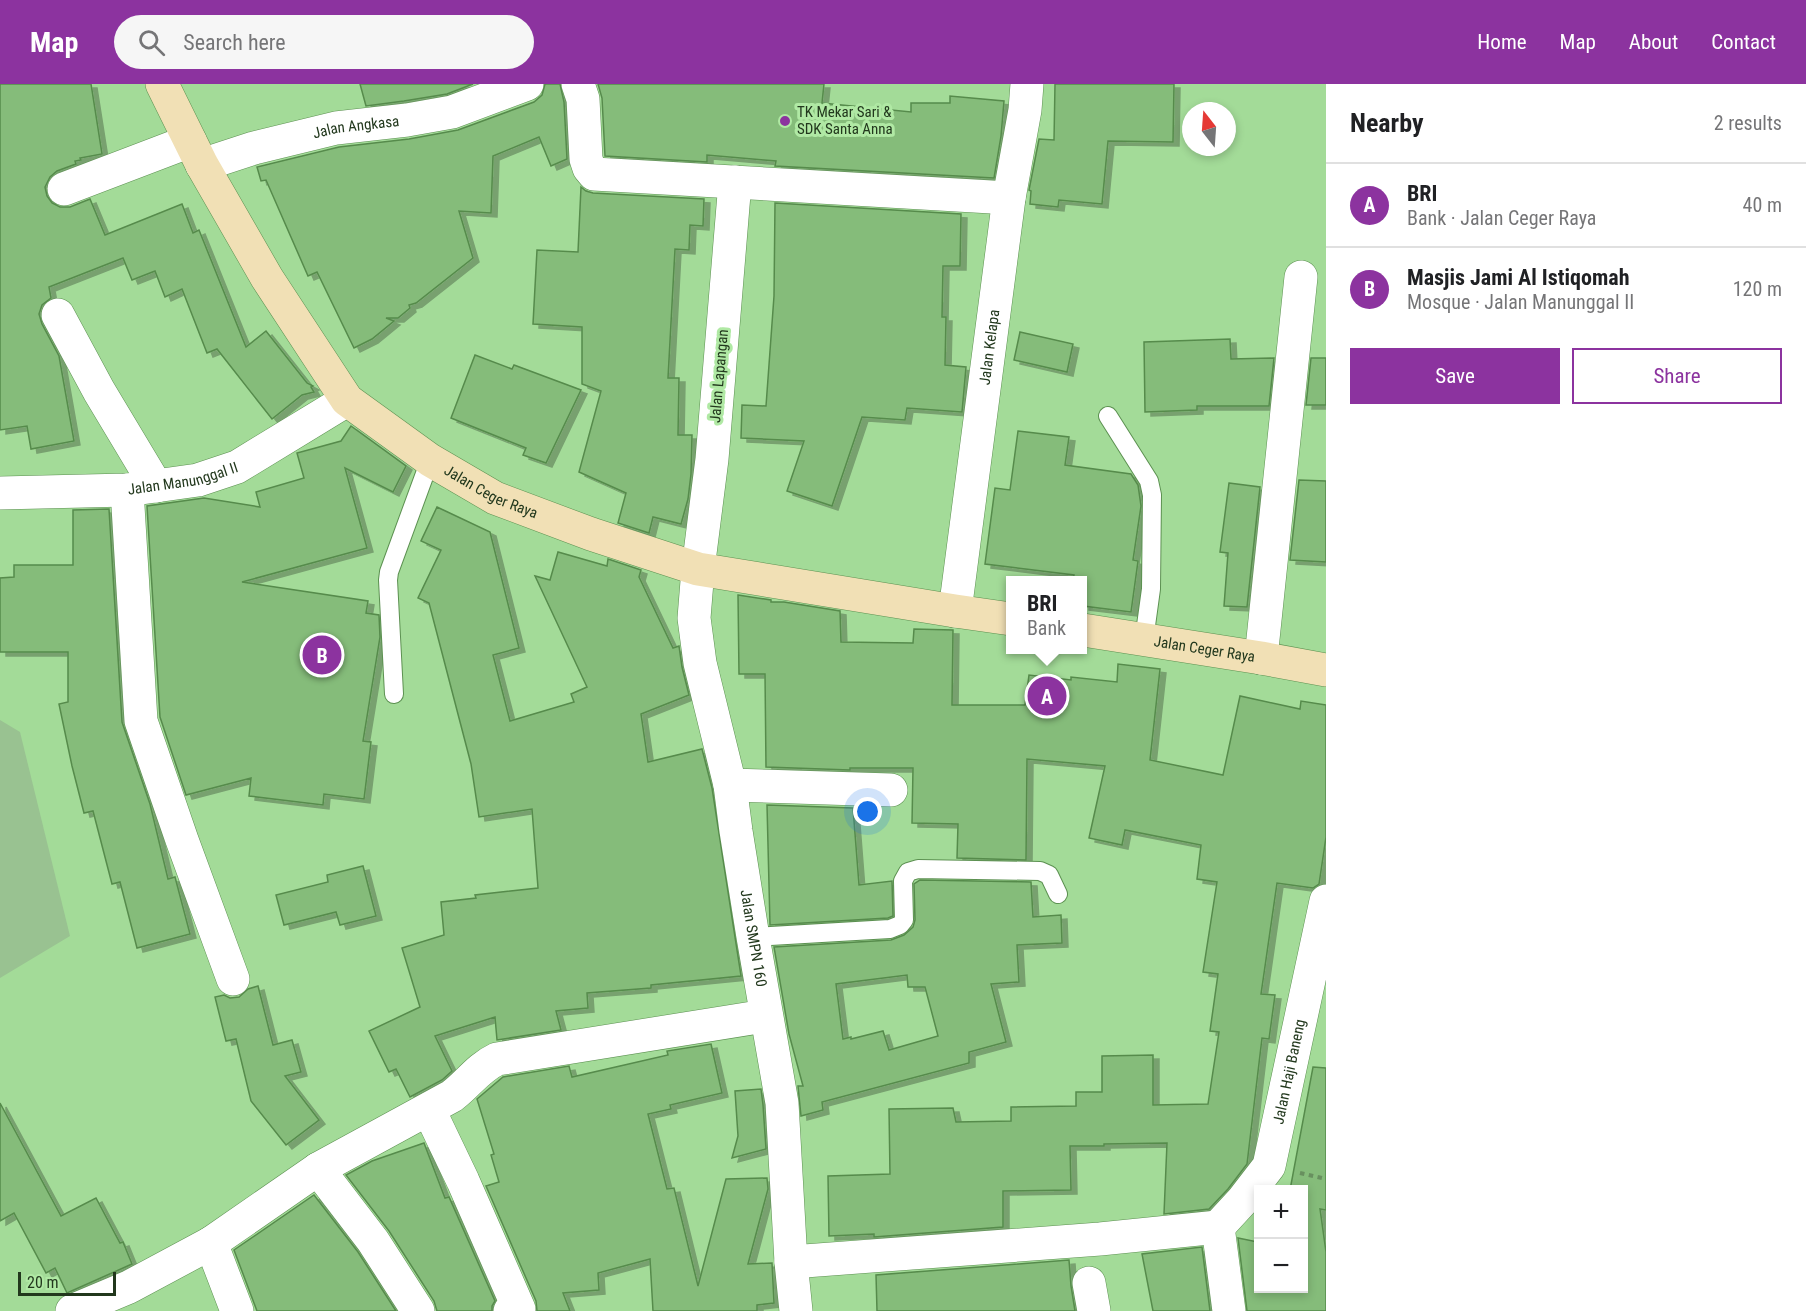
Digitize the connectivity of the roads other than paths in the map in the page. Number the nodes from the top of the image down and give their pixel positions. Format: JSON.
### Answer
{"nodes":[{"id":1,"x":162,"y":84,"type":"edge"},
{"id":2,"x":578,"y":84,"type":"edge"},
{"id":3,"x":1027,"y":84,"type":"edge"},
{"id":4,"x":514,"y":86,"type":"edge"},
{"id":5,"x":196,"y":153,"type":"junction"},
{"id":6,"x":735,"y":182,"type":"junction"},
{"id":7,"x":64,"y":189,"type":"dead end"},
{"id":8,"x":1009,"y":198,"type":"junction"},
{"id":9,"x":1301,"y":277,"type":"dead end"},
{"id":10,"x":58,"y":315,"type":"dead end"},
{"id":11,"x":347,"y":400,"type":"junction"},
{"id":12,"x":1108,"y":416,"type":"dead end"},
{"id":13,"x":430,"y":460,"type":"junction"},
{"id":14,"x":142,"y":488,"type":"junction"},
{"id":15,"x":0,"y":493,"type":"edge"},
{"id":16,"x":698,"y":568,"type":"junction"},
{"id":17,"x":955,"y":611,"type":"junction"},
{"id":18,"x":1006,"y":618,"type":"edge"},
{"id":19,"x":1087,"y":631,"type":"edge"},
{"id":20,"x":1144,"y":640,"type":"junction"},
{"id":21,"x":1261,"y":658,"type":"junction"},
{"id":22,"x":1326,"y":670,"type":"edge"},
{"id":23,"x":394,"y":694,"type":"dead end"},
{"id":24,"x":730,"y":785,"type":"junction"},
{"id":25,"x":891,"y":790,"type":"dead end"},
{"id":26,"x":1058,"y":894,"type":"dead end"},
{"id":27,"x":1326,"y":901,"type":"edge"},
{"id":28,"x":753,"y":937,"type":"junction"},
{"id":29,"x":233,"y":979,"type":"dead end"},
{"id":30,"x":765,"y":1016,"type":"junction"},
{"id":31,"x":429,"y":1110,"type":"junction"},
{"id":32,"x":318,"y":1169,"type":"junction"},
{"id":33,"x":1218,"y":1227,"type":"junction"},
{"id":34,"x":211,"y":1243,"type":"junction"},
{"id":35,"x":791,"y":1262,"type":"junction"},
{"id":36,"x":134,"y":1299,"type":"edge"},
{"id":37,"x":516,"y":1310,"type":"edge"},
{"id":38,"x":72,"y":1311,"type":"edge"},
{"id":39,"x":237,"y":1311,"type":"edge"},
{"id":40,"x":418,"y":1311,"type":"edge"},
{"id":41,"x":796,"y":1311,"type":"edge"},
{"id":42,"x":1229,"y":1311,"type":"edge"}],
"edges":[{"from":1,"to":5,"type":"main road","name":"Jalan Ceger Raya"},
{"from":2,"to":6,"type":"street"},
{"from":3,"to":8,"type":"street","name":"Jalan Kelapa"},
{"from":4,"to":5,"type":"street","name":"Jalan Angkasa"},
{"from":5,"to":7,"type":"street","name":"Jalan Angkasa"},
{"from":5,"to":11,"type":"main road","name":"Jalan Ceger Raya"},
{"from":6,"to":8,"type":"street"},
{"from":6,"to":16,"type":"street","name":"Jalan Lapangan"},
{"from":8,"to":17,"type":"street","name":"Jalan Kelapa"},
{"from":9,"to":21,"type":"street"},
{"from":10,"to":14,"type":"street"},
{"from":11,"to":13,"type":"main road","name":"Jalan Ceger Raya"},
{"from":11,"to":14,"type":"street","name":"Jalan Manunggal II"},
{"from":12,"to":20,"type":"lane"},
{"from":13,"to":16,"type":"main road","name":"Jalan Ceger Raya"},
{"from":13,"to":23,"type":"lane"},
{"from":14,"to":15,"type":"street","name":"Jalan Manunggal II"},
{"from":14,"to":29,"type":"street"},
{"from":16,"to":17,"type":"main road","name":"Jalan Ceger Raya"},
{"from":16,"to":24,"type":"street","name":"Jalan SMPN 160"},
{"from":17,"to":18,"type":"main road","name":"Jalan Ceger Raya"},
{"from":19,"to":20,"type":"main road","name":"Jalan Ceger Raya"},
{"from":20,"to":21,"type":"main road","name":"Jalan Ceger Raya"},
{"from":21,"to":22,"type":"main road","name":"Jalan Ceger Raya"},
{"from":24,"to":25,"type":"street"},
{"from":24,"to":28,"type":"street","name":"Jalan SMPN 160"},
{"from":26,"to":28,"type":"lane"},
{"from":27,"to":33,"type":"street","name":"Jalan Haji Baneng"},
{"from":28,"to":30,"type":"street","name":"Jalan SMPN 160"},
{"from":30,"to":31,"type":"street"},
{"from":30,"to":35,"type":"street","name":"Jalan SMPN 160"},
{"from":31,"to":32,"type":"street"},
{"from":31,"to":37,"type":"street"},
{"from":32,"to":34,"type":"street"},
{"from":32,"to":40,"type":"street"},
{"from":33,"to":35,"type":"street"},
{"from":33,"to":42,"type":"street"},
{"from":34,"to":36,"type":"street"},
{"from":34,"to":39,"type":"street"},
{"from":35,"to":41,"type":"street","name":"Jalan SMPN 160"},
{"from":36,"to":38,"type":"street"}]}
